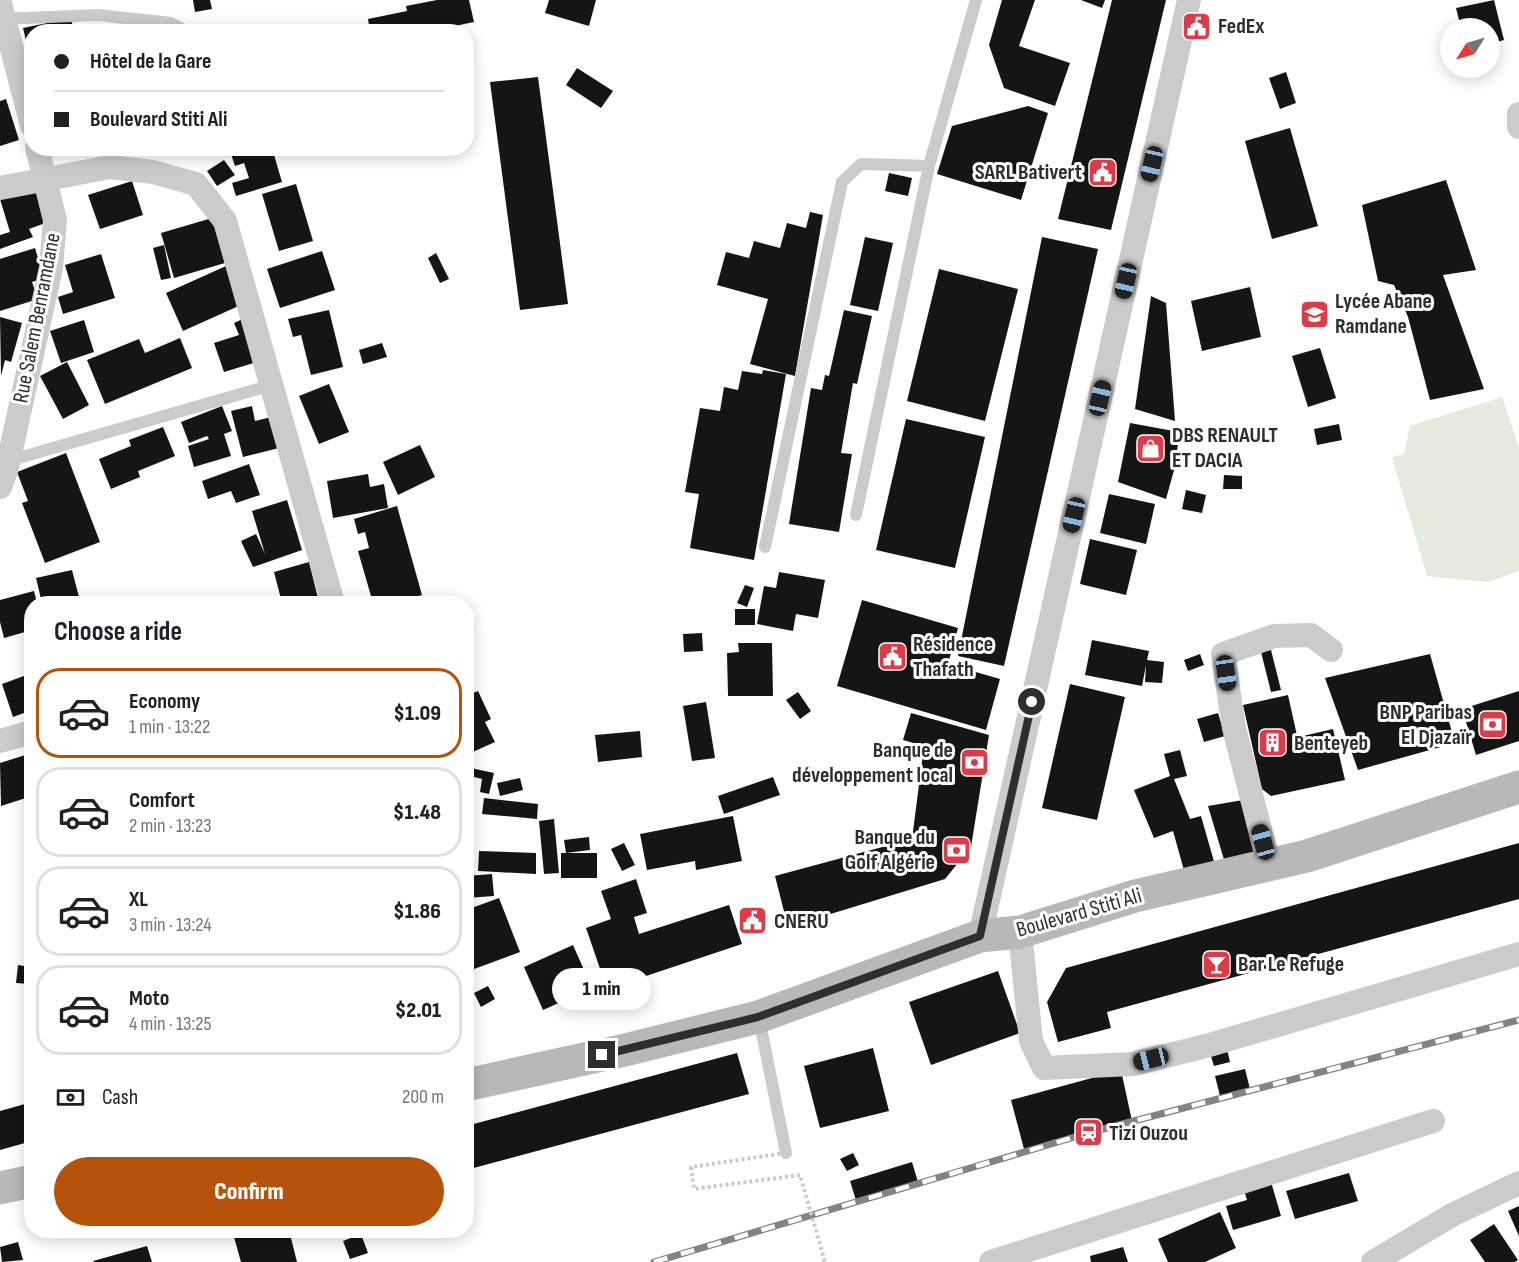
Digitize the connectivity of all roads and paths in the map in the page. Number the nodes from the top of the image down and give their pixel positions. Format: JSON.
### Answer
{"nodes":[{"id":1,"x":976,"y":0,"type":"edge"},
{"id":2,"x":1189,"y":0,"type":"edge"},
{"id":3,"x":1,"y":13,"type":"edge"},
{"id":4,"x":173,"y":24,"type":"edge"},
{"id":5,"x":24,"y":97,"type":"edge"},
{"id":6,"x":1519,"y":114,"type":"edge"},
{"id":7,"x":1519,"y":127,"type":"edge"},
{"id":8,"x":39,"y":156,"type":"edge"},
{"id":9,"x":929,"y":166,"type":"junction"},
{"id":10,"x":45,"y":178,"type":"junction"},
{"id":11,"x":0,"y":188,"type":"edge"},
{"id":12,"x":272,"y":385,"type":"junction"},
{"id":13,"x":8,"y":461,"type":"junction"},
{"id":14,"x":0,"y":487,"type":"edge"},
{"id":15,"x":856,"y":515,"type":"dead end"},
{"id":16,"x":765,"y":547,"type":"dead end"},
{"id":17,"x":331,"y":596,"type":"edge"},
{"id":18,"x":1331,"y":650,"type":"dead end"},
{"id":19,"x":24,"y":733,"type":"edge"},
{"id":20,"x":2,"y":734,"type":"edge"},
{"id":21,"x":1519,"y":787,"type":"edge"},
{"id":22,"x":1269,"y":864,"type":"junction"},
{"id":23,"x":1020,"y":932,"type":"junction"},
{"id":24,"x":980,"y":936,"type":"junction"},
{"id":25,"x":1519,"y":954,"type":"edge"},
{"id":26,"x":758,"y":1017,"type":"junction"},
{"id":27,"x":474,"y":1083,"type":"edge"},
{"id":28,"x":1433,"y":1121,"type":"dead end"},
{"id":29,"x":786,"y":1152,"type":"joint"},
{"id":30,"x":24,"y":1183,"type":"edge"},
{"id":31,"x":1519,"y":1183,"type":"edge"},
{"id":32,"x":0,"y":1188,"type":"edge"},
{"id":33,"x":825,"y":1262,"type":"edge"},
{"id":34,"x":991,"y":1262,"type":"edge"},
{"id":35,"x":1373,"y":1262,"type":"edge"}],
"edges":[{"from":1,"to":9,"type":"lane"},
{"from":2,"to":24,"type":"street"},
{"from":3,"to":4,"type":"lane"},
{"from":3,"to":5,"type":"street"},
{"from":6,"to":7,"type":"street"},
{"from":8,"to":10,"type":"street","name":"Rue Salem Benramdane"},
{"from":9,"to":15,"type":"lane"},
{"from":9,"to":16,"type":"lane"},
{"from":10,"to":11,"type":"street"},
{"from":10,"to":12,"type":"street"},
{"from":10,"to":13,"type":"street","name":"Rue Salem Benramdane"},
{"from":12,"to":13,"type":"lane"},
{"from":12,"to":17,"type":"street"},
{"from":13,"to":14,"type":"street","name":"Rue Salem Benramdane"},
{"from":18,"to":22,"type":"street"},
{"from":19,"to":20,"type":"street"},
{"from":21,"to":22,"type":"main road","name":"Boulevard Stiti Ali"},
{"from":22,"to":23,"type":"main road","name":"Boulevard Stiti Ali"},
{"from":23,"to":24,"type":"main road","name":"Boulevard Stiti Ali"},
{"from":23,"to":25,"type":"street"},
{"from":24,"to":26,"type":"main road","name":"Boulevard Stiti Ali"},
{"from":26,"to":27,"type":"main road","name":"Boulevard Stiti Ali"},
{"from":26,"to":29,"type":"lane"},
{"from":28,"to":34,"type":"street"},
{"from":29,"to":33,"type":"path","bridge":true},
{"from":30,"to":32,"type":"main road"},
{"from":31,"to":35,"type":"street"}]}
